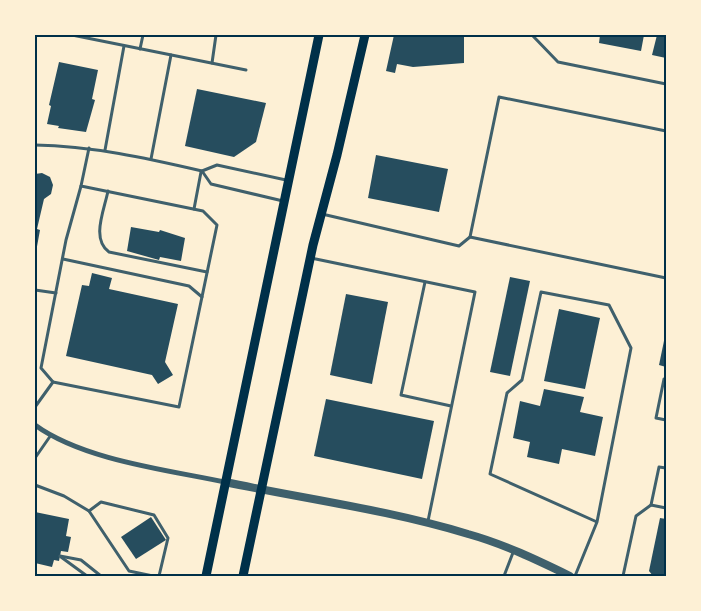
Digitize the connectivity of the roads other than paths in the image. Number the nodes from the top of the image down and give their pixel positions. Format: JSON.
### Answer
{"nodes":[{"id":1,"x":72,"y":35,"type":"edge"},
{"id":2,"x":143,"y":35,"type":"edge"},
{"id":3,"x":216,"y":35,"type":"edge"},
{"id":4,"x":319,"y":35,"type":"edge"},
{"id":5,"x":365,"y":35,"type":"edge"},
{"id":6,"x":532,"y":35,"type":"edge"},
{"id":7,"x":124,"y":46,"type":"junction"},
{"id":8,"x":140,"y":49,"type":"junction"},
{"id":9,"x":171,"y":55,"type":"junction"},
{"id":10,"x":212,"y":63,"type":"junction"},
{"id":11,"x":246,"y":70,"type":"dead end"},
{"id":12,"x":666,"y":84,"type":"edge"},
{"id":13,"x":666,"y":131,"type":"edge"},
{"id":14,"x":35,"y":145,"type":"edge"},
{"id":15,"x":89,"y":148,"type":"junction"},
{"id":16,"x":105,"y":150,"type":"junction"},
{"id":17,"x":151,"y":159,"type":"junction"},
{"id":18,"x":202,"y":172,"type":"junction"},
{"id":19,"x":288,"y":181,"type":"junction"},
{"id":20,"x":81,"y":186,"type":"junction"},
{"id":21,"x":108,"y":192,"type":"junction"},
{"id":22,"x":284,"y":201,"type":"junction"},
{"id":23,"x":194,"y":210,"type":"junction"},
{"id":24,"x":322,"y":214,"type":"junction"},
{"id":25,"x":470,"y":237,"type":"junction"},
{"id":26,"x":310,"y":258,"type":"junction"},
{"id":27,"x":62,"y":259,"type":"junction"},
{"id":28,"x":208,"y":272,"type":"junction"},
{"id":29,"x":666,"y":278,"type":"edge"},
{"id":30,"x":425,"y":282,"type":"junction"},
{"id":31,"x":35,"y":290,"type":"edge"},
{"id":32,"x":56,"y":293,"type":"junction"},
{"id":33,"x":202,"y":297,"type":"junction"},
{"id":34,"x":666,"y":380,"type":"edge"},
{"id":35,"x":53,"y":382,"type":"junction"},
{"id":36,"x":451,"y":406,"type":"junction"},
{"id":37,"x":35,"y":408,"type":"edge"},
{"id":38,"x":666,"y":420,"type":"edge"},
{"id":39,"x":35,"y":425,"type":"edge"},
{"id":40,"x":51,"y":435,"type":"junction"},
{"id":41,"x":35,"y":458,"type":"edge"},
{"id":42,"x":666,"y":468,"type":"edge"},
{"id":43,"x":225,"y":482,"type":"junction"},
{"id":44,"x":35,"y":485,"type":"edge"},
{"id":45,"x":261,"y":490,"type":"junction"},
{"id":46,"x":651,"y":505,"type":"junction"},
{"id":47,"x":666,"y":508,"type":"edge"},
{"id":48,"x":89,"y":511,"type":"junction"},
{"id":49,"x":597,"y":522,"type":"junction"},
{"id":50,"x":428,"y":523,"type":"junction"},
{"id":51,"x":514,"y":550,"type":"junction"},
{"id":52,"x":87,"y":576,"type":"edge"},
{"id":53,"x":101,"y":576,"type":"edge"},
{"id":54,"x":153,"y":576,"type":"edge"},
{"id":55,"x":159,"y":576,"type":"edge"},
{"id":56,"x":206,"y":576,"type":"edge"},
{"id":57,"x":243,"y":576,"type":"edge"},
{"id":58,"x":504,"y":576,"type":"edge"},
{"id":59,"x":570,"y":576,"type":"edge"},
{"id":60,"x":575,"y":576,"type":"edge"},
{"id":61,"x":623,"y":576,"type":"edge"}],
"edges":[{"from":1,"to":7,"type":"lane"},
{"from":2,"to":8,"type":"lane"},
{"from":3,"to":10,"type":"lane"},
{"from":4,"to":19,"type":"main road"},
{"from":5,"to":24,"type":"main road"},
{"from":6,"to":12,"type":"lane"},
{"from":7,"to":8,"type":"lane"},
{"from":7,"to":16,"type":"lane"},
{"from":8,"to":9,"type":"lane"},
{"from":9,"to":10,"type":"lane"},
{"from":9,"to":17,"type":"lane"},
{"from":10,"to":11,"type":"lane"},
{"from":13,"to":25,"type":"lane"},
{"from":14,"to":15,"type":"lane"},
{"from":15,"to":16,"type":"lane"},
{"from":15,"to":20,"type":"lane"},
{"from":16,"to":17,"type":"lane"},
{"from":17,"to":18,"type":"lane"},
{"from":18,"to":19,"type":"lane"},
{"from":18,"to":22,"type":"lane"},
{"from":18,"to":23,"type":"lane"},
{"from":19,"to":22,"type":"main road"},
{"from":20,"to":21,"type":"lane"},
{"from":20,"to":27,"type":"lane"},
{"from":21,"to":23,"type":"lane"},
{"from":21,"to":28,"type":"lane"},
{"from":22,"to":43,"type":"main road"},
{"from":23,"to":28,"type":"lane"},
{"from":24,"to":25,"type":"lane"},
{"from":24,"to":26,"type":"main road"},
{"from":25,"to":29,"type":"lane"},
{"from":26,"to":30,"type":"lane"},
{"from":26,"to":45,"type":"main road"},
{"from":27,"to":32,"type":"lane"},
{"from":27,"to":33,"type":"lane"},
{"from":28,"to":33,"type":"lane"},
{"from":30,"to":36,"type":"lane"},
{"from":30,"to":36,"type":"lane"},
{"from":31,"to":32,"type":"lane"},
{"from":32,"to":35,"type":"lane"},
{"from":33,"to":35,"type":"lane"},
{"from":34,"to":38,"type":"lane"},
{"from":35,"to":37,"type":"lane"},
{"from":36,"to":50,"type":"lane"},
{"from":39,"to":40,"type":"street"},
{"from":40,"to":41,"type":"lane"},
{"from":40,"to":43,"type":"street"},
{"from":42,"to":46,"type":"lane"},
{"from":43,"to":45,"type":"street"},
{"from":43,"to":56,"type":"main road"},
{"from":44,"to":48,"type":"lane"},
{"from":45,"to":50,"type":"street"},
{"from":45,"to":57,"type":"main road"},
{"from":46,"to":47,"type":"lane"},
{"from":46,"to":61,"type":"lane"},
{"from":48,"to":54,"type":"lane"},
{"from":48,"to":55,"type":"lane"},
{"from":49,"to":49,"type":"lane"},
{"from":49,"to":60,"type":"lane"},
{"from":50,"to":51,"type":"street"},
{"from":51,"to":58,"type":"lane"},
{"from":51,"to":59,"type":"street"},
{"from":52,"to":53,"type":"lane"}]}
